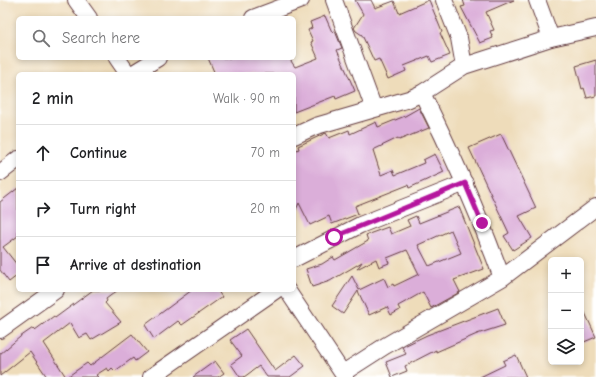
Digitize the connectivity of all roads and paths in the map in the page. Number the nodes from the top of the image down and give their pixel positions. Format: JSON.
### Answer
{"nodes":[{"id":1,"x":76,"y":0,"type":"edge"},
{"id":2,"x":301,"y":0,"type":"edge"},
{"id":3,"x":334,"y":0,"type":"edge"},
{"id":4,"x":444,"y":0,"type":"edge"},
{"id":5,"x":537,"y":0,"type":"edge"},
{"id":6,"x":272,"y":5,"type":"edge"},
{"id":7,"x":88,"y":16,"type":"edge"},
{"id":8,"x":256,"y":16,"type":"edge"},
{"id":9,"x":596,"y":28,"type":"edge"},
{"id":10,"x":551,"y":38,"type":"junction"},
{"id":11,"x":118,"y":60,"type":"edge"},
{"id":12,"x":155,"y":60,"type":"edge"},
{"id":13,"x":464,"y":66,"type":"junction"},
{"id":14,"x":127,"y":72,"type":"edge"},
{"id":15,"x":135,"y":72,"type":"edge"},
{"id":16,"x":422,"y":93,"type":"junction"},
{"id":17,"x":374,"y":109,"type":"junction"},
{"id":18,"x":296,"y":135,"type":"edge"},
{"id":19,"x":16,"y":161,"type":"edge"},
{"id":20,"x":0,"y":173,"type":"edge"},
{"id":21,"x":465,"y":183,"type":"junction"},
{"id":22,"x":596,"y":207,"type":"edge"},
{"id":23,"x":296,"y":258,"type":"edge"},
{"id":24,"x":502,"y":278,"type":"junction"},
{"id":25,"x":53,"y":292,"type":"edge"},
{"id":26,"x":273,"y":292,"type":"edge"},
{"id":27,"x":289,"y":292,"type":"edge"},
{"id":28,"x":0,"y":330,"type":"edge"},
{"id":29,"x":344,"y":375,"type":"edge"},
{"id":30,"x":152,"y":377,"type":"edge"}],
"edges":[{"from":1,"to":7,"type":"street"},
{"from":2,"to":6,"type":"street"},
{"from":3,"to":17,"type":"street"},
{"from":4,"to":13,"type":"street"},
{"from":5,"to":10,"type":"street"},
{"from":6,"to":8,"type":"street"},
{"from":9,"to":10,"type":"street"},
{"from":10,"to":13,"type":"street"},
{"from":11,"to":14,"type":"street"},
{"from":12,"to":15,"type":"street"},
{"from":13,"to":16,"type":"street"},
{"from":16,"to":17,"type":"street"},
{"from":16,"to":21,"type":"street"},
{"from":17,"to":18,"type":"street"},
{"from":19,"to":20,"type":"street"},
{"from":21,"to":23,"type":"street"},
{"from":21,"to":24,"type":"street"},
{"from":22,"to":24,"type":"street"},
{"from":24,"to":29,"type":"street"},
{"from":25,"to":28,"type":"street"},
{"from":26,"to":30,"type":"street"},
{"from":27,"to":29,"type":"street"}]}
